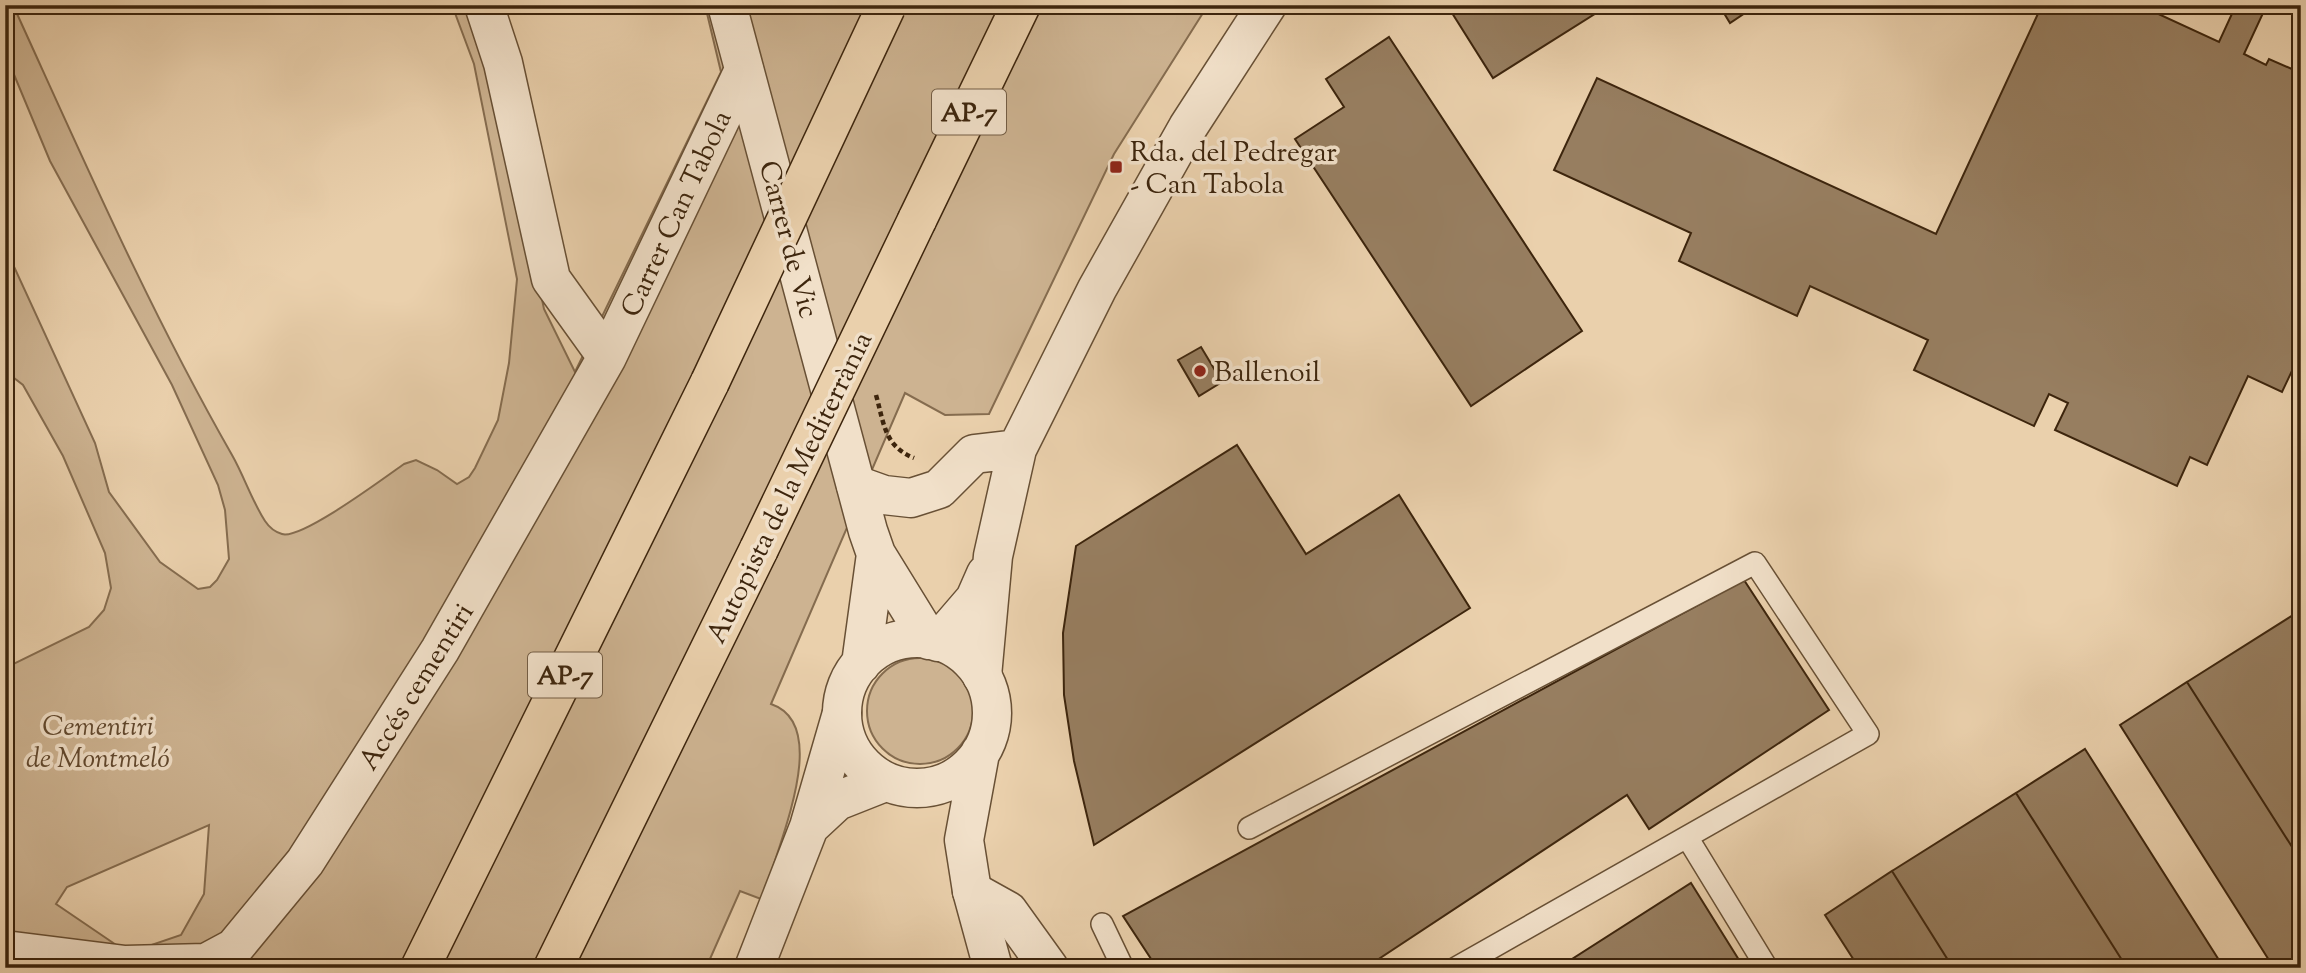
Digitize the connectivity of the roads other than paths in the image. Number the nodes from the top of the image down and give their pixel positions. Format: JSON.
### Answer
{"nodes":[{"id":1,"x":484,"y":5,"type":"edge"},
{"id":2,"x":727,"y":5,"type":"edge"},
{"id":3,"x":1021,"y":5,"type":"edge"},
{"id":4,"x":1267,"y":5,"type":"edge"},
{"id":5,"x":887,"y":6,"type":"edge"},
{"id":6,"x":744,"y":70,"type":"junction"},
{"id":7,"x":607,"y":357,"type":"junction"},
{"id":8,"x":1017,"y":449,"type":"junction"},
{"id":9,"x":856,"y":485,"type":"junction"},
{"id":10,"x":876,"y":554,"type":"junction"},
{"id":11,"x":993,"y":556,"type":"junction"},
{"id":12,"x":933,"y":641,"type":"junction"},
{"id":13,"x":861,"y":664,"type":"junction"},
{"id":14,"x":982,"y":676,"type":"junction"},
{"id":15,"x":842,"y":713,"type":"junction"},
{"id":16,"x":980,"y":753,"type":"junction"},
{"id":17,"x":897,"y":785,"type":"junction"},
{"id":18,"x":809,"y":827,"type":"junction"},
{"id":19,"x":1249,"y":828,"type":"dead end"},
{"id":20,"x":1687,"y":837,"type":"junction"},
{"id":21,"x":964,"y":840,"type":"junction"},
{"id":22,"x":972,"y":891,"type":"junction"},
{"id":23,"x":1102,"y":924,"type":"dead end"},
{"id":24,"x":5,"y":950,"type":"edge"},
{"id":25,"x":420,"y":968,"type":"edge"},
{"id":26,"x":553,"y":968,"type":"edge"},
{"id":27,"x":754,"y":968,"type":"edge"},
{"id":28,"x":992,"y":968,"type":"edge"},
{"id":29,"x":1049,"y":968,"type":"edge"},
{"id":30,"x":1123,"y":968,"type":"edge"},
{"id":31,"x":1455,"y":968,"type":"edge"},
{"id":32,"x":1768,"y":968,"type":"edge"}],
"edges":[{"from":1,"to":7,"type":"street"},
{"from":2,"to":6,"type":"street","name":"Carrer de Vic"},
{"from":3,"to":26,"type":"highway","name":"Autopista de la Mediterrània","number":"AP-7","bridge":true},
{"from":4,"to":8,"type":"street"},
{"from":5,"to":25,"type":"highway","number":"AP-7","bridge":true},
{"from":6,"to":7,"type":"street","name":"Carrer Can Tabola"},
{"from":6,"to":9,"type":"street","name":"Carrer de Vic"},
{"from":7,"to":24,"type":"street","name":"Accés cementiri"},
{"from":8,"to":9,"type":"street"},
{"from":8,"to":11,"type":"street"},
{"from":9,"to":10,"type":"street","name":"Carrer de Vic"},
{"from":10,"to":12,"type":"street","name":"Carrer de Vic"},
{"from":10,"to":13,"type":"street","name":"Carrer de Vic"},
{"from":11,"to":12,"type":"street"},
{"from":11,"to":14,"type":"street"},
{"from":12,"to":13,"type":"street"},
{"from":12,"to":14,"type":"street"},
{"from":13,"to":15,"type":"street"},
{"from":14,"to":16,"type":"street"},
{"from":15,"to":17,"type":"street"},
{"from":15,"to":18,"type":"street"},
{"from":16,"to":17,"type":"street"},
{"from":16,"to":21,"type":"street"},
{"from":17,"to":18,"type":"street"},
{"from":17,"to":21,"type":"street"},
{"from":18,"to":27,"type":"street"},
{"from":19,"to":20,"type":"lane"},
{"from":20,"to":31,"type":"lane"},
{"from":20,"to":32,"type":"lane"},
{"from":21,"to":22,"type":"street"},
{"from":22,"to":28,"type":"street"},
{"from":22,"to":29,"type":"street"},
{"from":23,"to":30,"type":"lane"}]}
